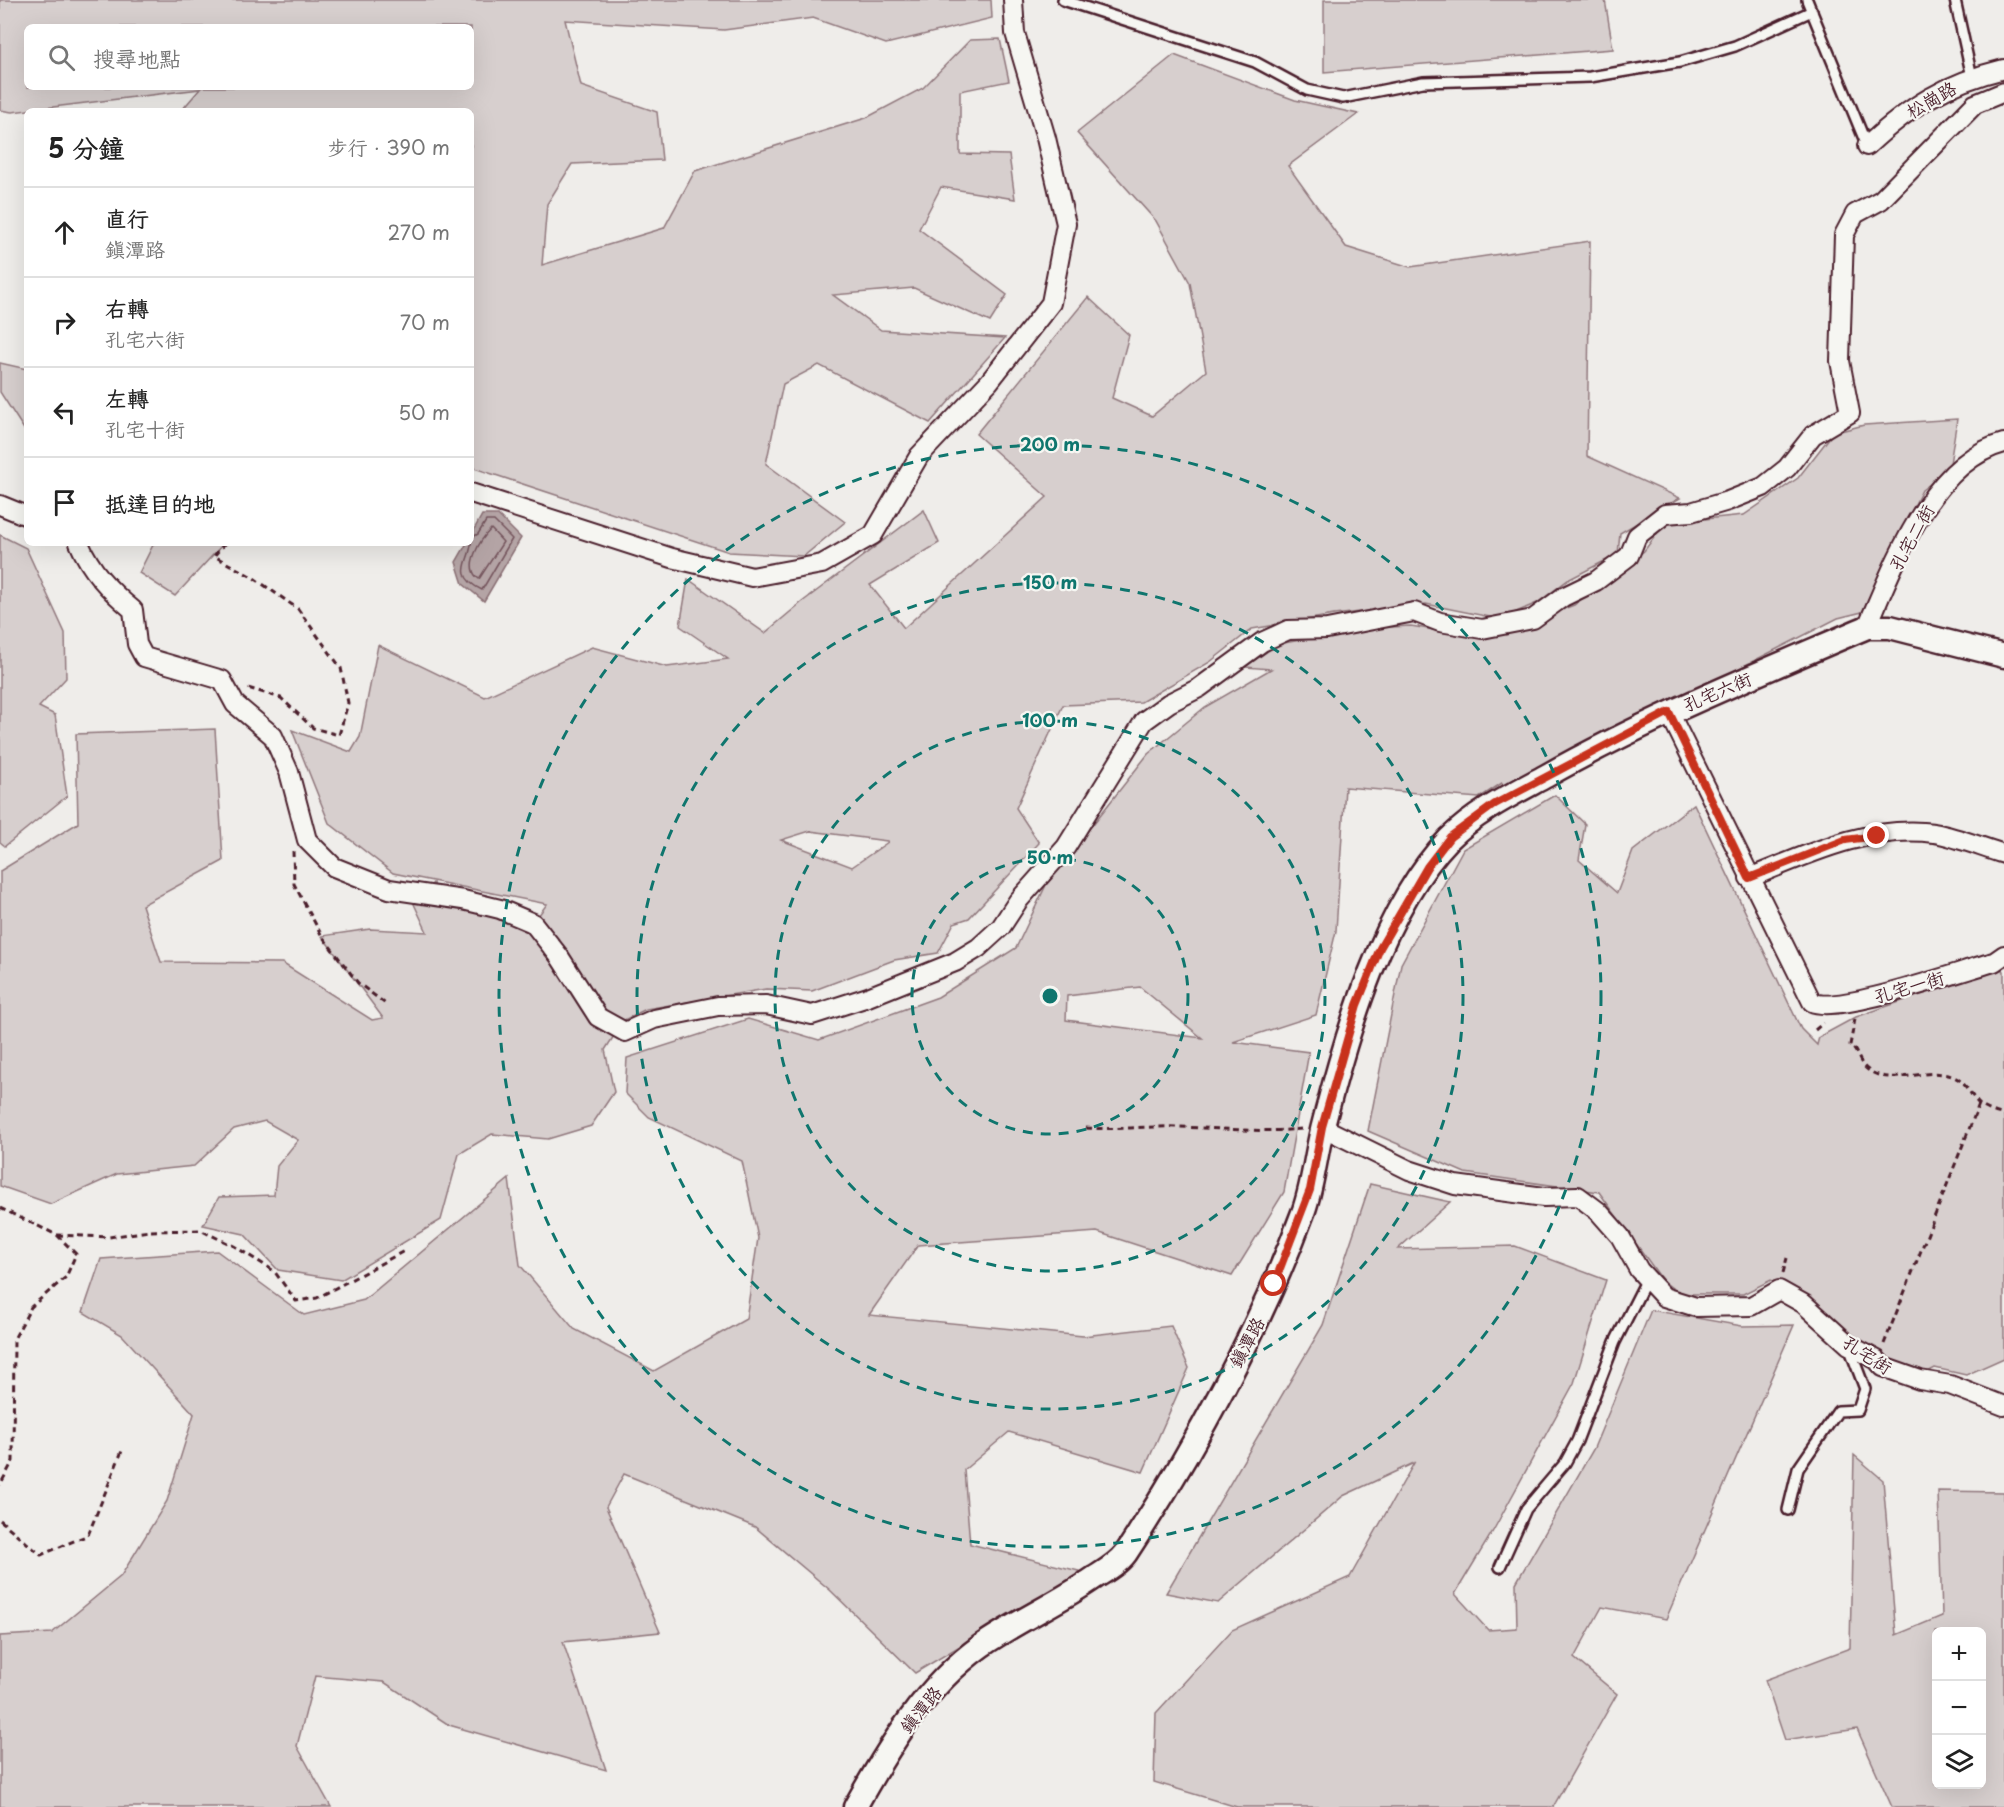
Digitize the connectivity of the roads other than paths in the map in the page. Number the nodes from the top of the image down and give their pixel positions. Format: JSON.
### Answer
{"nodes":[{"id":1,"x":1063,"y":0,"type":"edge"},
{"id":2,"x":1807,"y":0,"type":"edge"},
{"id":3,"x":1955,"y":0,"type":"edge"},
{"id":4,"x":1018,"y":1,"type":"edge"},
{"id":5,"x":1812,"y":11,"type":"junction"},
{"id":6,"x":2004,"y":69,"type":"edge"},
{"id":7,"x":1972,"y":77,"type":"junction"},
{"id":8,"x":2004,"y":92,"type":"edge"},
{"id":9,"x":1867,"y":146,"type":"joint"},
{"id":10,"x":2004,"y":443,"type":"edge"},
{"id":11,"x":474,"y":494,"type":"edge"},
{"id":12,"x":0,"y":505,"type":"edge"},
{"id":13,"x":24,"y":515,"type":"edge"},
{"id":14,"x":80,"y":546,"type":"edge"},
{"id":15,"x":1867,"y":627,"type":"junction"},
{"id":16,"x":2004,"y":656,"type":"edge"},
{"id":17,"x":1669,"y":712,"type":"junction"},
{"id":18,"x":2004,"y":854,"type":"edge"},
{"id":19,"x":1749,"y":878,"type":"junction"},
{"id":20,"x":2004,"y":955,"type":"edge"},
{"id":21,"x":1812,"y":1002,"type":"joint"},
{"id":22,"x":1322,"y":1127,"type":"junction"},
{"id":23,"x":1647,"y":1279,"type":"junction"},
{"id":24,"x":1849,"y":1345,"type":"junction"},
{"id":25,"x":2004,"y":1406,"type":"edge"},
{"id":26,"x":1788,"y":1510,"type":"dead end"},
{"id":27,"x":1500,"y":1567,"type":"dead end"},
{"id":28,"x":855,"y":1807,"type":"edge"}],
"edges":[{"from":1,"to":5,"type":"lane"},
{"from":2,"to":5,"type":"lane"},
{"from":3,"to":7,"type":"lane"},
{"from":4,"to":11,"type":"street"},
{"from":5,"to":9,"type":"lane"},
{"from":6,"to":7,"type":"street","name":"松崗路"},
{"from":7,"to":9,"type":"street","name":"松崗路"},
{"from":8,"to":14,"type":"street"},
{"from":10,"to":15,"type":"street","name":"孔宅二街"},
{"from":12,"to":13,"type":"street"},
{"from":15,"to":16,"type":"street","name":"孔宅六街"},
{"from":15,"to":17,"type":"street","name":"孔宅六街"},
{"from":17,"to":19,"type":"street","name":"孔宅六街"},
{"from":17,"to":22,"type":"street","name":"鎮潭路"},
{"from":18,"to":19,"type":"street"},
{"from":19,"to":21,"type":"street","name":"孔宅六街"},
{"from":20,"to":21,"type":"street","name":"孔宅一街"},
{"from":22,"to":23,"type":"street"},
{"from":22,"to":28,"type":"street","name":"鎮潭路"},
{"from":23,"to":24,"type":"street","name":"孔宅街"},
{"from":23,"to":27,"type":"lane"},
{"from":24,"to":25,"type":"street","name":"孔宅街"},
{"from":24,"to":26,"type":"lane"}]}
